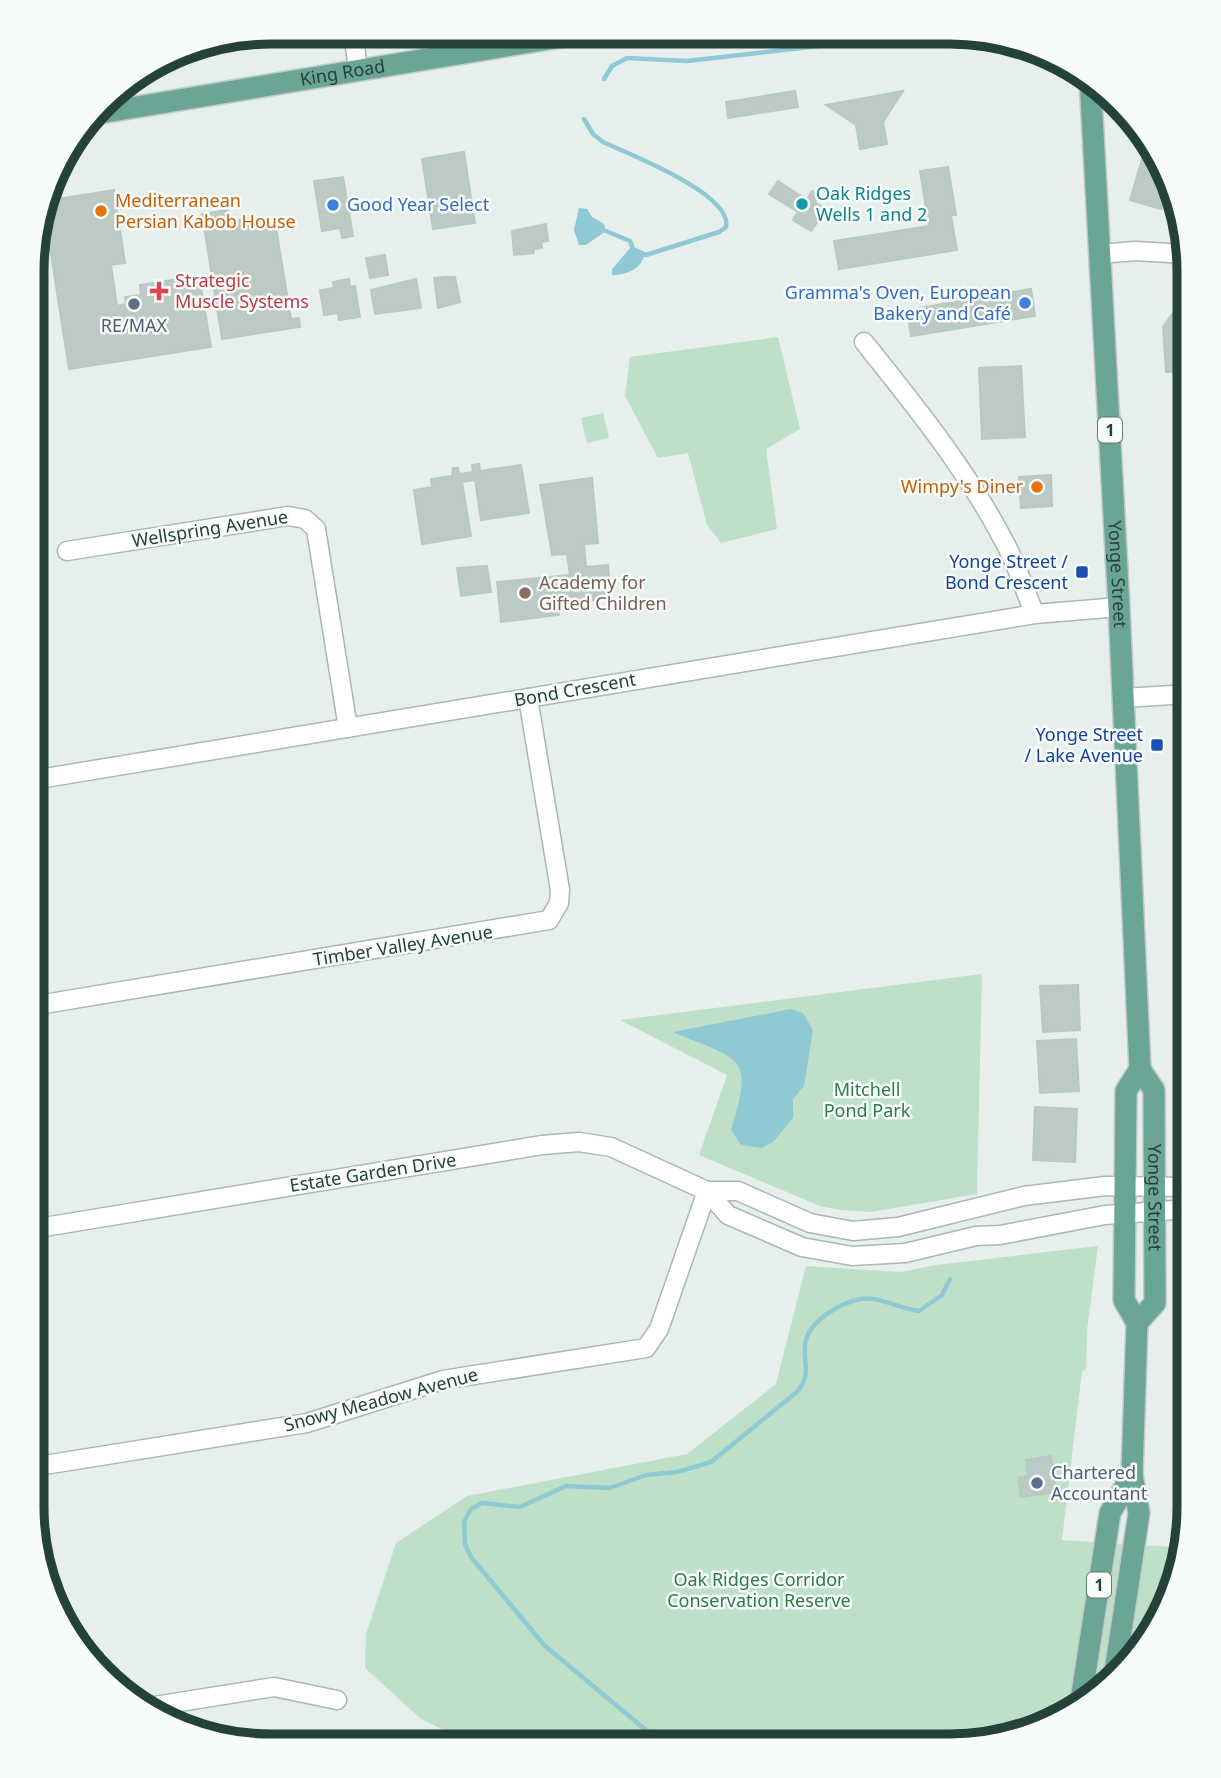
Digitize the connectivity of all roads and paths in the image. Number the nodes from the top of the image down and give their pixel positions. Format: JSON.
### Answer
{"nodes":[{"id":1,"x":355,"y":44,"type":"edge"},
{"id":2,"x":513,"y":44,"type":"edge"},
{"id":3,"x":358,"y":68,"type":"junction"},
{"id":4,"x":1091,"y":93,"type":"edge"},
{"id":5,"x":109,"y":112,"type":"edge"},
{"id":6,"x":1177,"y":253,"type":"edge"},
{"id":7,"x":1101,"y":254,"type":"junction"},
{"id":8,"x":864,"y":342,"type":"dead end"},
{"id":9,"x":67,"y":551,"type":"dead end"},
{"id":10,"x":1119,"y":607,"type":"junction"},
{"id":11,"x":1035,"y":614,"type":"junction"},
{"id":12,"x":1177,"y":695,"type":"edge"},
{"id":13,"x":528,"y":698,"type":"junction"},
{"id":14,"x":1123,"y":698,"type":"junction"},
{"id":15,"x":348,"y":728,"type":"junction"},
{"id":16,"x":44,"y":778,"type":"edge"},
{"id":17,"x":44,"y":1004,"type":"edge"},
{"id":18,"x":1140,"y":1069,"type":"junction"},
{"id":19,"x":1127,"y":1186,"type":"junction"},
{"id":20,"x":1155,"y":1186,"type":"junction"},
{"id":21,"x":1177,"y":1187,"type":"edge"},
{"id":22,"x":707,"y":1191,"type":"junction"},
{"id":23,"x":1024,"y":1196,"type":"junction"},
{"id":24,"x":1177,"y":1209,"type":"edge"},
{"id":25,"x":1155,"y":1210,"type":"junction"},
{"id":26,"x":1127,"y":1212,"type":"junction"},
{"id":27,"x":44,"y":1227,"type":"edge"},
{"id":28,"x":1031,"y":1228,"type":"junction"},
{"id":29,"x":1137,"y":1323,"type":"junction"},
{"id":30,"x":44,"y":1465,"type":"edge"},
{"id":31,"x":1132,"y":1475,"type":"junction"},
{"id":32,"x":1116,"y":1662,"type":"edge"},
{"id":33,"x":1082,"y":1691,"type":"edge"},
{"id":34,"x":337,"y":1700,"type":"dead end"},
{"id":35,"x":160,"y":1705,"type":"edge"}],
"edges":[{"from":1,"to":3,"type":"street"},
{"from":2,"to":3,"type":"main road","name":"King Road"},
{"from":3,"to":5,"type":"main road","name":"King Road"},
{"from":4,"to":7,"type":"main road","name":"Yonge Street","number":"1"},
{"from":6,"to":7,"type":"street"},
{"from":7,"to":10,"type":"main road","name":"Yonge Street","number":"1"},
{"from":8,"to":11,"type":"street"},
{"from":9,"to":15,"type":"street","name":"Wellspring Avenue"},
{"from":10,"to":11,"type":"street","name":"Bond Crescent"},
{"from":10,"to":14,"type":"main road","name":"Yonge Street","number":"1"},
{"from":11,"to":13,"type":"street","name":"Bond Crescent"},
{"from":12,"to":14,"type":"street"},
{"from":13,"to":15,"type":"street","name":"Bond Crescent"},
{"from":13,"to":17,"type":"street","name":"Timber Valley Avenue"},
{"from":14,"to":18,"type":"main road","name":"Yonge Street","number":"1"},
{"from":15,"to":16,"type":"street","name":"Bond Crescent"},
{"from":18,"to":19,"type":"main road","name":"Yonge Street","number":"1"},
{"from":18,"to":20,"type":"main road","name":"Yonge Street","number":"1"},
{"from":19,"to":20,"type":"street","name":"Estate Garden Drive"},
{"from":19,"to":23,"type":"street","name":"Estate Garden Drive"},
{"from":19,"to":26,"type":"main road","name":"Yonge Street","number":"1"},
{"from":20,"to":21,"type":"street","name":"Estate Garden Drive"},
{"from":20,"to":25,"type":"main road","name":"Yonge Street","number":"1"},
{"from":22,"to":23,"type":"street","name":"Estate Garden Drive"},
{"from":22,"to":27,"type":"street","name":"Estate Garden Drive"},
{"from":22,"to":28,"type":"street","name":"Estate Garden Drive"},
{"from":22,"to":30,"type":"street","name":"Snowy Meadow Avenue"},
{"from":23,"to":28,"type":"street"},
{"from":24,"to":25,"type":"street","name":"Estate Garden Drive"},
{"from":25,"to":26,"type":"street","name":"Estate Garden Drive"},
{"from":25,"to":29,"type":"main road","name":"Yonge Street","number":"1"},
{"from":26,"to":28,"type":"street","name":"Estate Garden Drive"},
{"from":26,"to":29,"type":"main road","name":"Yonge Street","number":"1"},
{"from":29,"to":31,"type":"main road","name":"Yonge Street","number":"1"},
{"from":31,"to":32,"type":"main road","name":"Yonge Street","number":"1"},
{"from":31,"to":33,"type":"main road","name":"Yonge Street","number":"1"},
{"from":34,"to":35,"type":"street"}]}
